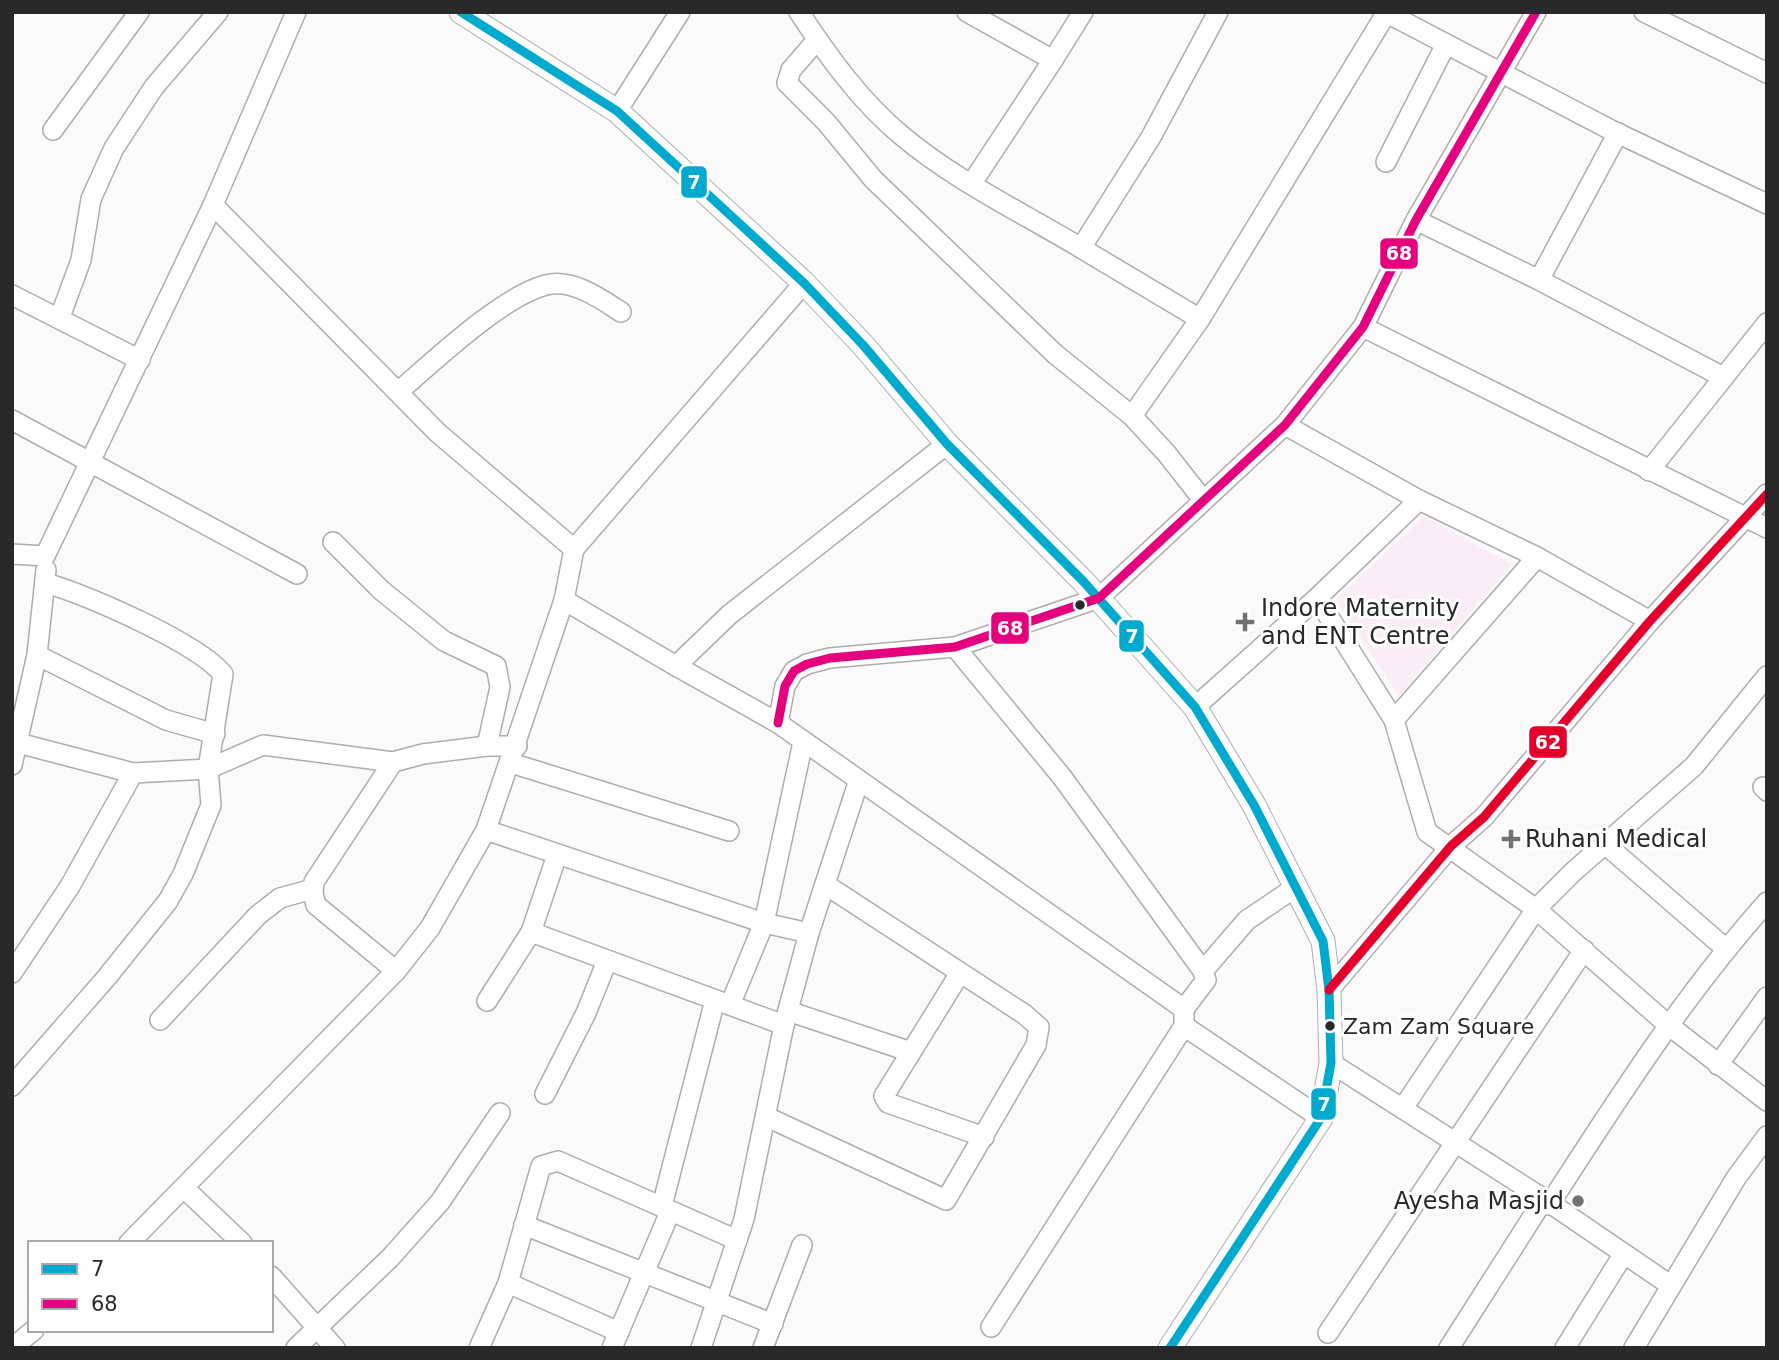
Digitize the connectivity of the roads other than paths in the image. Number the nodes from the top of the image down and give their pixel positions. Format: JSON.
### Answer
{"nodes":[{"id":1,"x":139,"y":12,"type":"edge"},
{"id":2,"x":218,"y":12,"type":"edge"},
{"id":3,"x":296,"y":12,"type":"edge"},
{"id":4,"x":461,"y":12,"type":"edge"},
{"id":5,"x":680,"y":12,"type":"edge"},
{"id":6,"x":799,"y":12,"type":"edge"},
{"id":7,"x":967,"y":12,"type":"edge"},
{"id":8,"x":1083,"y":12,"type":"edge"},
{"id":9,"x":1218,"y":12,"type":"edge"},
{"id":10,"x":1536,"y":12,"type":"edge"},
{"id":11,"x":1644,"y":12,"type":"edge"},
{"id":12,"x":1387,"y":13,"type":"edge"},
{"id":13,"x":817,"y":40,"type":"junction"},
{"id":14,"x":1446,"y":44,"type":"junction"},
{"id":15,"x":1054,"y":60,"type":"junction"},
{"id":16,"x":1503,"y":71,"type":"junction"},
{"id":17,"x":1767,"y":74,"type":"edge"},
{"id":18,"x":617,"y":111,"type":"junction"},
{"id":19,"x":53,"y":131,"type":"dead end"},
{"id":20,"x":1618,"y":133,"type":"junction"},
{"id":21,"x":1386,"y":162,"type":"dead end"},
{"id":22,"x":972,"y":183,"type":"junction"},
{"id":23,"x":1767,"y":204,"type":"edge"},
{"id":24,"x":213,"y":205,"type":"junction"},
{"id":25,"x":1416,"y":220,"type":"junction"},
{"id":26,"x":1082,"y":248,"type":"junction"},
{"id":27,"x":1539,"y":280,"type":"junction"},
{"id":28,"x":804,"y":283,"type":"junction"},
{"id":29,"x":12,"y":295,"type":"edge"},
{"id":30,"x":621,"y":312,"type":"dead end"},
{"id":31,"x":60,"y":317,"type":"junction"},
{"id":32,"x":1200,"y":319,"type":"junction"},
{"id":33,"x":1767,"y":323,"type":"edge"},
{"id":34,"x":1363,"y":327,"type":"junction"},
{"id":35,"x":140,"y":360,"type":"junction"},
{"id":36,"x":1723,"y":377,"type":"junction"},
{"id":37,"x":398,"y":392,"type":"junction"},
{"id":38,"x":1132,"y":416,"type":"junction"},
{"id":39,"x":12,"y":420,"type":"edge"},
{"id":40,"x":1285,"y":425,"type":"junction"},
{"id":41,"x":947,"y":444,"type":"junction"},
{"id":42,"x":92,"y":461,"type":"junction"},
{"id":43,"x":1648,"y":471,"type":"junction"},
{"id":44,"x":1767,"y":494,"type":"edge"},
{"id":45,"x":1203,"y":500,"type":"junction"},
{"id":46,"x":1419,"y":500,"type":"junction"},
{"id":47,"x":1746,"y":517,"type":"junction"},
{"id":48,"x":1767,"y":528,"type":"edge"},
{"id":49,"x":332,"y":542,"type":"dead end"},
{"id":50,"x":574,"y":549,"type":"junction"},
{"id":51,"x":12,"y":554,"type":"edge"},
{"id":52,"x":45,"y":556,"type":"junction"},
{"id":53,"x":1537,"y":557,"type":"junction"},
{"id":54,"x":298,"y":574,"type":"dead end"},
{"id":55,"x":46,"y":583,"type":"junction"},
{"id":56,"x":1099,"y":598,"type":"junction"},
{"id":57,"x":1317,"y":598,"type":"junction"},
{"id":58,"x":564,"y":600,"type":"junction"},
{"id":59,"x":1650,"y":621,"type":"junction"},
{"id":60,"x":955,"y":647,"type":"junction"},
{"id":61,"x":37,"y":655,"type":"junction"},
{"id":62,"x":676,"y":666,"type":"junction"},
{"id":63,"x":1767,"y":676,"type":"edge"},
{"id":64,"x":1195,"y":707,"type":"junction"},
{"id":65,"x":1394,"y":720,"type":"junction"},
{"id":66,"x":778,"y":723,"type":"junction"},
{"id":67,"x":215,"y":734,"type":"junction"},
{"id":68,"x":803,"y":742,"type":"junction"},
{"id":69,"x":18,"y":743,"type":"junction"},
{"id":70,"x":487,"y":746,"type":"junction"},
{"id":71,"x":514,"y":754,"type":"junction"},
{"id":72,"x":393,"y":762,"type":"junction"},
{"id":73,"x":12,"y":765,"type":"edge"},
{"id":74,"x":208,"y":769,"type":"junction"},
{"id":75,"x":133,"y":773,"type":"junction"},
{"id":76,"x":858,"y":783,"type":"junction"},
{"id":77,"x":486,"y":830,"type":"junction"},
{"id":78,"x":730,"y":831,"type":"dead end"},
{"id":79,"x":1605,"y":844,"type":"junction"},
{"id":80,"x":1451,"y":846,"type":"junction"},
{"id":81,"x":557,"y":855,"type":"junction"},
{"id":82,"x":826,"y":885,"type":"junction"},
{"id":83,"x":1296,"y":887,"type":"junction"},
{"id":84,"x":313,"y":889,"type":"junction"},
{"id":85,"x":1767,"y":902,"type":"edge"},
{"id":86,"x":1536,"y":909,"type":"junction"},
{"id":87,"x":764,"y":923,"type":"junction"},
{"id":88,"x":531,"y":932,"type":"junction"},
{"id":89,"x":809,"y":933,"type":"junction"},
{"id":90,"x":1725,"y":948,"type":"junction"},
{"id":91,"x":1584,"y":950,"type":"junction"},
{"id":92,"x":607,"y":961,"type":"junction"},
{"id":93,"x":396,"y":971,"type":"junction"},
{"id":94,"x":1203,"y":971,"type":"junction"},
{"id":95,"x":12,"y":973,"type":"edge"},
{"id":96,"x":960,"y":973,"type":"junction"},
{"id":97,"x":1329,"y":990,"type":"junction"},
{"id":98,"x":1767,"y":997,"type":"edge"},
{"id":99,"x":487,"y":1001,"type":"dead end"},
{"id":100,"x":723,"y":1003,"type":"junction"},
{"id":101,"x":786,"y":1018,"type":"junction"},
{"id":102,"x":1184,"y":1018,"type":"junction"},
{"id":103,"x":160,"y":1020,"type":"dead end"},
{"id":104,"x":1667,"y":1024,"type":"junction"},
{"id":105,"x":911,"y":1052,"type":"junction"},
{"id":106,"x":1331,"y":1063,"type":"junction"},
{"id":107,"x":1718,"y":1065,"type":"junction"},
{"id":108,"x":12,"y":1086,"type":"edge"},
{"id":109,"x":545,"y":1094,"type":"dead end"},
{"id":110,"x":1767,"y":1101,"type":"edge"},
{"id":111,"x":1402,"y":1108,"type":"junction"},
{"id":112,"x":500,"y":1113,"type":"dead end"},
{"id":113,"x":767,"y":1117,"type":"junction"},
{"id":114,"x":1321,"y":1118,"type":"junction"},
{"id":115,"x":1767,"y":1136,"type":"edge"},
{"id":116,"x":984,"y":1137,"type":"junction"},
{"id":117,"x":1454,"y":1141,"type":"junction"},
{"id":118,"x":184,"y":1189,"type":"junction"},
{"id":119,"x":1546,"y":1202,"type":"junction"},
{"id":120,"x":666,"y":1209,"type":"junction"},
{"id":121,"x":524,"y":1225,"type":"junction"},
{"id":122,"x":737,"y":1240,"type":"junction"},
{"id":123,"x":131,"y":1241,"type":"edge"},
{"id":124,"x":240,"y":1241,"type":"edge"},
{"id":125,"x":802,"y":1245,"type":"dead end"},
{"id":126,"x":1623,"y":1255,"type":"junction"},
{"id":127,"x":645,"y":1271,"type":"junction"},
{"id":128,"x":273,"y":1278,"type":"edge"},
{"id":129,"x":508,"y":1283,"type":"junction"},
{"id":130,"x":1670,"y":1285,"type":"junction"},
{"id":131,"x":716,"y":1303,"type":"junction"},
{"id":132,"x":774,"y":1324,"type":"junction"},
{"id":133,"x":991,"y":1327,"type":"dead end"},
{"id":134,"x":318,"y":1328,"type":"junction"},
{"id":135,"x":32,"y":1332,"type":"edge"},
{"id":136,"x":1328,"y":1333,"type":"dead end"},
{"id":137,"x":615,"y":1340,"type":"edge"},
{"id":138,"x":12,"y":1348,"type":"edge"},
{"id":139,"x":296,"y":1348,"type":"edge"},
{"id":140,"x":335,"y":1348,"type":"edge"},
{"id":141,"x":479,"y":1348,"type":"edge"},
{"id":142,"x":701,"y":1348,"type":"edge"},
{"id":143,"x":763,"y":1348,"type":"edge"},
{"id":144,"x":1170,"y":1348,"type":"edge"},
{"id":145,"x":1449,"y":1348,"type":"edge"},
{"id":146,"x":1565,"y":1348,"type":"edge"},
{"id":147,"x":1634,"y":1348,"type":"edge"}],
"edges":[{"from":1,"to":19,"type":"street"},
{"from":2,"to":31,"type":"street"},
{"from":3,"to":24,"type":"street"},
{"from":4,"to":18,"type":"main road"},
{"from":5,"to":18,"type":"street"},
{"from":6,"to":13,"type":"street"},
{"from":7,"to":15,"type":"street"},
{"from":8,"to":15,"type":"street"},
{"from":9,"to":26,"type":"street"},
{"from":10,"to":16,"type":"street"},
{"from":11,"to":17,"type":"street"},
{"from":12,"to":14,"type":"street"},
{"from":12,"to":32,"type":"street"},
{"from":13,"to":22,"type":"street"},
{"from":13,"to":38,"type":"street"},
{"from":14,"to":16,"type":"street"},
{"from":14,"to":21,"type":"street"},
{"from":15,"to":22,"type":"street"},
{"from":16,"to":20,"type":"street"},
{"from":16,"to":25,"type":"street"},
{"from":18,"to":28,"type":"main road"},
{"from":20,"to":23,"type":"street"},
{"from":20,"to":27,"type":"street"},
{"from":22,"to":26,"type":"street"},
{"from":24,"to":35,"type":"street"},
{"from":24,"to":37,"type":"street"},
{"from":25,"to":27,"type":"street"},
{"from":25,"to":34,"type":"street"},
{"from":26,"to":32,"type":"street"},
{"from":27,"to":36,"type":"street"},
{"from":28,"to":41,"type":"main road"},
{"from":28,"to":50,"type":"street"},
{"from":29,"to":31,"type":"street"},
{"from":30,"to":37,"type":"street"},
{"from":31,"to":35,"type":"street"},
{"from":32,"to":38,"type":"street"},
{"from":33,"to":36,"type":"street"},
{"from":34,"to":40,"type":"street"},
{"from":34,"to":43,"type":"street"},
{"from":35,"to":42,"type":"street"},
{"from":36,"to":43,"type":"street"},
{"from":37,"to":50,"type":"street"},
{"from":38,"to":45,"type":"street"},
{"from":39,"to":42,"type":"street"},
{"from":40,"to":45,"type":"street"},
{"from":40,"to":46,"type":"street"},
{"from":41,"to":56,"type":"main road"},
{"from":41,"to":62,"type":"street"},
{"from":42,"to":52,"type":"street"},
{"from":42,"to":54,"type":"street"},
{"from":43,"to":47,"type":"street"},
{"from":44,"to":47,"type":"street"},
{"from":45,"to":56,"type":"street"},
{"from":46,"to":53,"type":"street"},
{"from":46,"to":57,"type":"street"},
{"from":47,"to":48,"type":"street"},
{"from":47,"to":59,"type":"street"},
{"from":49,"to":70,"type":"street"},
{"from":50,"to":58,"type":"street"},
{"from":51,"to":52,"type":"street"},
{"from":52,"to":55,"type":"street"},
{"from":53,"to":59,"type":"street"},
{"from":53,"to":65,"type":"street"},
{"from":55,"to":61,"type":"street"},
{"from":55,"to":67,"type":"street"},
{"from":56,"to":60,"type":"street"},
{"from":56,"to":64,"type":"main road"},
{"from":57,"to":64,"type":"street"},
{"from":57,"to":65,"type":"street"},
{"from":58,"to":62,"type":"street"},
{"from":58,"to":71,"type":"street"},
{"from":59,"to":80,"type":"street"},
{"from":60,"to":66,"type":"street"},
{"from":60,"to":94,"type":"street"},
{"from":61,"to":67,"type":"street"},
{"from":61,"to":69,"type":"street"},
{"from":62,"to":66,"type":"street"},
{"from":63,"to":79,"type":"street"},
{"from":64,"to":83,"type":"main road"},
{"from":65,"to":80,"type":"street"},
{"from":66,"to":68,"type":"street"},
{"from":67,"to":74,"type":"street"},
{"from":68,"to":76,"type":"street"},
{"from":68,"to":87,"type":"street"},
{"from":69,"to":73,"type":"street"},
{"from":69,"to":75,"type":"street"},
{"from":70,"to":71,"type":"street"},
{"from":70,"to":72,"type":"street"},
{"from":71,"to":77,"type":"street"},
{"from":71,"to":78,"type":"street"},
{"from":72,"to":74,"type":"street"},
{"from":72,"to":84,"type":"street"},
{"from":74,"to":75,"type":"street"},
{"from":74,"to":108,"type":"street"},
{"from":75,"to":95,"type":"street"},
{"from":76,"to":82,"type":"street"},
{"from":76,"to":102,"type":"street"},
{"from":77,"to":81,"type":"street"},
{"from":77,"to":93,"type":"street"},
{"from":79,"to":86,"type":"street"},
{"from":79,"to":90,"type":"street"},
{"from":80,"to":86,"type":"street"},
{"from":80,"to":97,"type":"street"},
{"from":81,"to":87,"type":"street"},
{"from":81,"to":88,"type":"street"},
{"from":82,"to":89,"type":"street"},
{"from":82,"to":96,"type":"street"},
{"from":83,"to":94,"type":"street"},
{"from":83,"to":97,"type":"main road"},
{"from":84,"to":93,"type":"street"},
{"from":84,"to":103,"type":"street"},
{"from":85,"to":90,"type":"street"},
{"from":86,"to":91,"type":"street"},
{"from":86,"to":111,"type":"street"},
{"from":87,"to":89,"type":"street"},
{"from":87,"to":100,"type":"street"},
{"from":88,"to":92,"type":"street"},
{"from":88,"to":99,"type":"street"},
{"from":89,"to":101,"type":"street"},
{"from":90,"to":104,"type":"street"},
{"from":91,"to":104,"type":"street"},
{"from":91,"to":117,"type":"street"},
{"from":92,"to":100,"type":"street"},
{"from":92,"to":109,"type":"street"},
{"from":93,"to":118,"type":"street"},
{"from":94,"to":102,"type":"street"},
{"from":96,"to":105,"type":"street"},
{"from":96,"to":116,"type":"street"},
{"from":97,"to":106,"type":"main road"},
{"from":98,"to":107,"type":"street"},
{"from":100,"to":101,"type":"street"},
{"from":100,"to":120,"type":"street"},
{"from":101,"to":105,"type":"street"},
{"from":101,"to":113,"type":"street"},
{"from":102,"to":114,"type":"street"},
{"from":102,"to":133,"type":"street"},
{"from":104,"to":107,"type":"street"},
{"from":104,"to":119,"type":"street"},
{"from":105,"to":116,"type":"street"},
{"from":106,"to":111,"type":"street"},
{"from":106,"to":114,"type":"main road"},
{"from":107,"to":110,"type":"street"},
{"from":111,"to":117,"type":"street"},
{"from":112,"to":134,"type":"street"},
{"from":113,"to":116,"type":"street"},
{"from":113,"to":122,"type":"street"},
{"from":114,"to":144,"type":"main road"},
{"from":115,"to":130,"type":"street"},
{"from":117,"to":119,"type":"street"},
{"from":117,"to":136,"type":"street"},
{"from":118,"to":123,"type":"street"},
{"from":118,"to":124,"type":"street"},
{"from":119,"to":126,"type":"street"},
{"from":119,"to":145,"type":"street"},
{"from":120,"to":121,"type":"street"},
{"from":120,"to":122,"type":"street"},
{"from":120,"to":127,"type":"street"},
{"from":121,"to":127,"type":"street"},
{"from":121,"to":129,"type":"street"},
{"from":122,"to":131,"type":"street"},
{"from":125,"to":132,"type":"street"},
{"from":126,"to":130,"type":"street"},
{"from":126,"to":146,"type":"street"},
{"from":127,"to":131,"type":"street"},
{"from":127,"to":137,"type":"street"},
{"from":128,"to":134,"type":"street"},
{"from":129,"to":137,"type":"street"},
{"from":129,"to":141,"type":"street"},
{"from":130,"to":147,"type":"street"},
{"from":131,"to":132,"type":"street"},
{"from":131,"to":142,"type":"street"},
{"from":132,"to":143,"type":"street"},
{"from":134,"to":139,"type":"street"},
{"from":134,"to":140,"type":"street"},
{"from":135,"to":138,"type":"street"}]}
